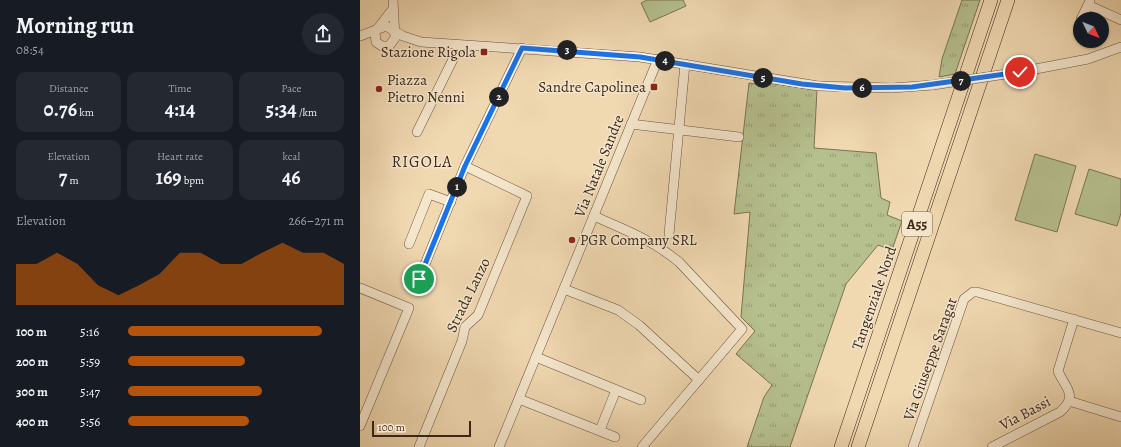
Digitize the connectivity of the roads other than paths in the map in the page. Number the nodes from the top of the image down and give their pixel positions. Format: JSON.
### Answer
{"nodes":[{"id":1,"x":393,"y":0,"type":"edge"},
{"id":2,"x":991,"y":0,"type":"edge"},
{"id":3,"x":1008,"y":0,"type":"edge"},
{"id":4,"x":1089,"y":2,"type":"edge"},
{"id":5,"x":392,"y":10,"type":"junction"},
{"id":6,"x":1084,"y":12,"type":"edge"},
{"id":7,"x":1121,"y":20,"type":"edge"},
{"id":8,"x":378,"y":28,"type":"junction"},
{"id":9,"x":394,"y":31,"type":"junction"},
{"id":10,"x":376,"y":41,"type":"junction"},
{"id":11,"x":421,"y":42,"type":"junction"},
{"id":12,"x":392,"y":44,"type":"junction"},
{"id":13,"x":460,"y":45,"type":"junction"},
{"id":14,"x":1121,"y":47,"type":"edge"},
{"id":15,"x":522,"y":48,"type":"junction"},
{"id":16,"x":658,"y":59,"type":"junction"},
{"id":17,"x":685,"y":64,"type":"junction"},
{"id":18,"x":632,"y":124,"type":"junction"},
{"id":19,"x":679,"y":130,"type":"junction"},
{"id":20,"x":417,"y":132,"type":"dead end"},
{"id":21,"x":740,"y":138,"type":"dead end"},
{"id":22,"x":465,"y":166,"type":"junction"},
{"id":23,"x":450,"y":202,"type":"junction"},
{"id":24,"x":594,"y":216,"type":"junction"},
{"id":25,"x":669,"y":234,"type":"dead end"},
{"id":26,"x":409,"y":244,"type":"dead end"},
{"id":27,"x":419,"y":279,"type":"dead end"},
{"id":28,"x":360,"y":288,"type":"edge"},
{"id":29,"x":564,"y":289,"type":"junction"},
{"id":30,"x":1074,"y":319,"type":"junction"},
{"id":31,"x":1121,"y":333,"type":"edge"},
{"id":32,"x":536,"y":357,"type":"junction"},
{"id":33,"x":699,"y":380,"type":"junction"},
{"id":34,"x":616,"y":390,"type":"junction"},
{"id":35,"x":519,"y":399,"type":"junction"},
{"id":36,"x":641,"y":400,"type":"dead end"},
{"id":37,"x":1069,"y":401,"type":"junction"},
{"id":38,"x":1121,"y":417,"type":"edge"},
{"id":39,"x":360,"y":426,"type":"edge"},
{"id":40,"x":600,"y":430,"type":"junction"},
{"id":41,"x":615,"y":437,"type":"dead end"},
{"id":42,"x":419,"y":447,"type":"edge"},
{"id":43,"x":499,"y":447,"type":"edge"},
{"id":44,"x":642,"y":447,"type":"edge"},
{"id":45,"x":840,"y":447,"type":"edge"},
{"id":46,"x":858,"y":447,"type":"edge"},
{"id":47,"x":913,"y":447,"type":"edge"},
{"id":48,"x":992,"y":447,"type":"edge"}],
"edges":[{"from":1,"to":5,"type":"street"},
{"from":2,"to":45,"type":"highway","name":"Tangenziale Nord","number":"A55"},
{"from":3,"to":46,"type":"highway","number":"A55"},
{"from":4,"to":6,"type":"street"},
{"from":4,"to":7,"type":"street"},
{"from":5,"to":8,"type":"street"},
{"from":5,"to":9,"type":"street"},
{"from":8,"to":9,"type":"street"},
{"from":8,"to":10,"type":"street"},
{"from":8,"to":10,"type":"street"},
{"from":9,"to":11,"type":"street"},
{"from":9,"to":12,"type":"street"},
{"from":10,"to":12,"type":"street"},
{"from":11,"to":12,"type":"street"},
{"from":11,"to":13,"type":"street"},
{"from":13,"to":15,"type":"street"},
{"from":13,"to":20,"type":"street"},
{"from":14,"to":17,"type":"street","bridge":true},
{"from":15,"to":16,"type":"street"},
{"from":15,"to":22,"type":"street"},
{"from":16,"to":17,"type":"street"},
{"from":16,"to":18,"type":"street","name":"Via Natale Sandre"},
{"from":17,"to":19,"type":"street"},
{"from":18,"to":19,"type":"street"},
{"from":18,"to":24,"type":"street","name":"Via Natale Sandre"},
{"from":19,"to":21,"type":"street"},
{"from":19,"to":25,"type":"street"},
{"from":22,"to":23,"type":"street"},
{"from":22,"to":42,"type":"street","name":"Strada Lanzo"},
{"from":23,"to":26,"type":"street"},
{"from":23,"to":27,"type":"street"},
{"from":24,"to":29,"type":"street","name":"Via Natale Sandre"},
{"from":24,"to":33,"type":"street"},
{"from":28,"to":39,"type":"street"},
{"from":29,"to":32,"type":"street","name":"Via Natale Sandre"},
{"from":29,"to":33,"type":"street"},
{"from":30,"to":31,"type":"street","name":"Via Giuseppe Saragat"},
{"from":30,"to":37,"type":"street"},
{"from":30,"to":47,"type":"street","name":"Via Giuseppe Saragat"},
{"from":32,"to":34,"type":"street"},
{"from":32,"to":35,"type":"street"},
{"from":33,"to":44,"type":"street"},
{"from":34,"to":36,"type":"street"},
{"from":34,"to":40,"type":"street"},
{"from":35,"to":40,"type":"street"},
{"from":35,"to":43,"type":"street"},
{"from":37,"to":38,"type":"street"},
{"from":37,"to":48,"type":"street","name":"Via Bassi"},
{"from":40,"to":41,"type":"street"}]}
